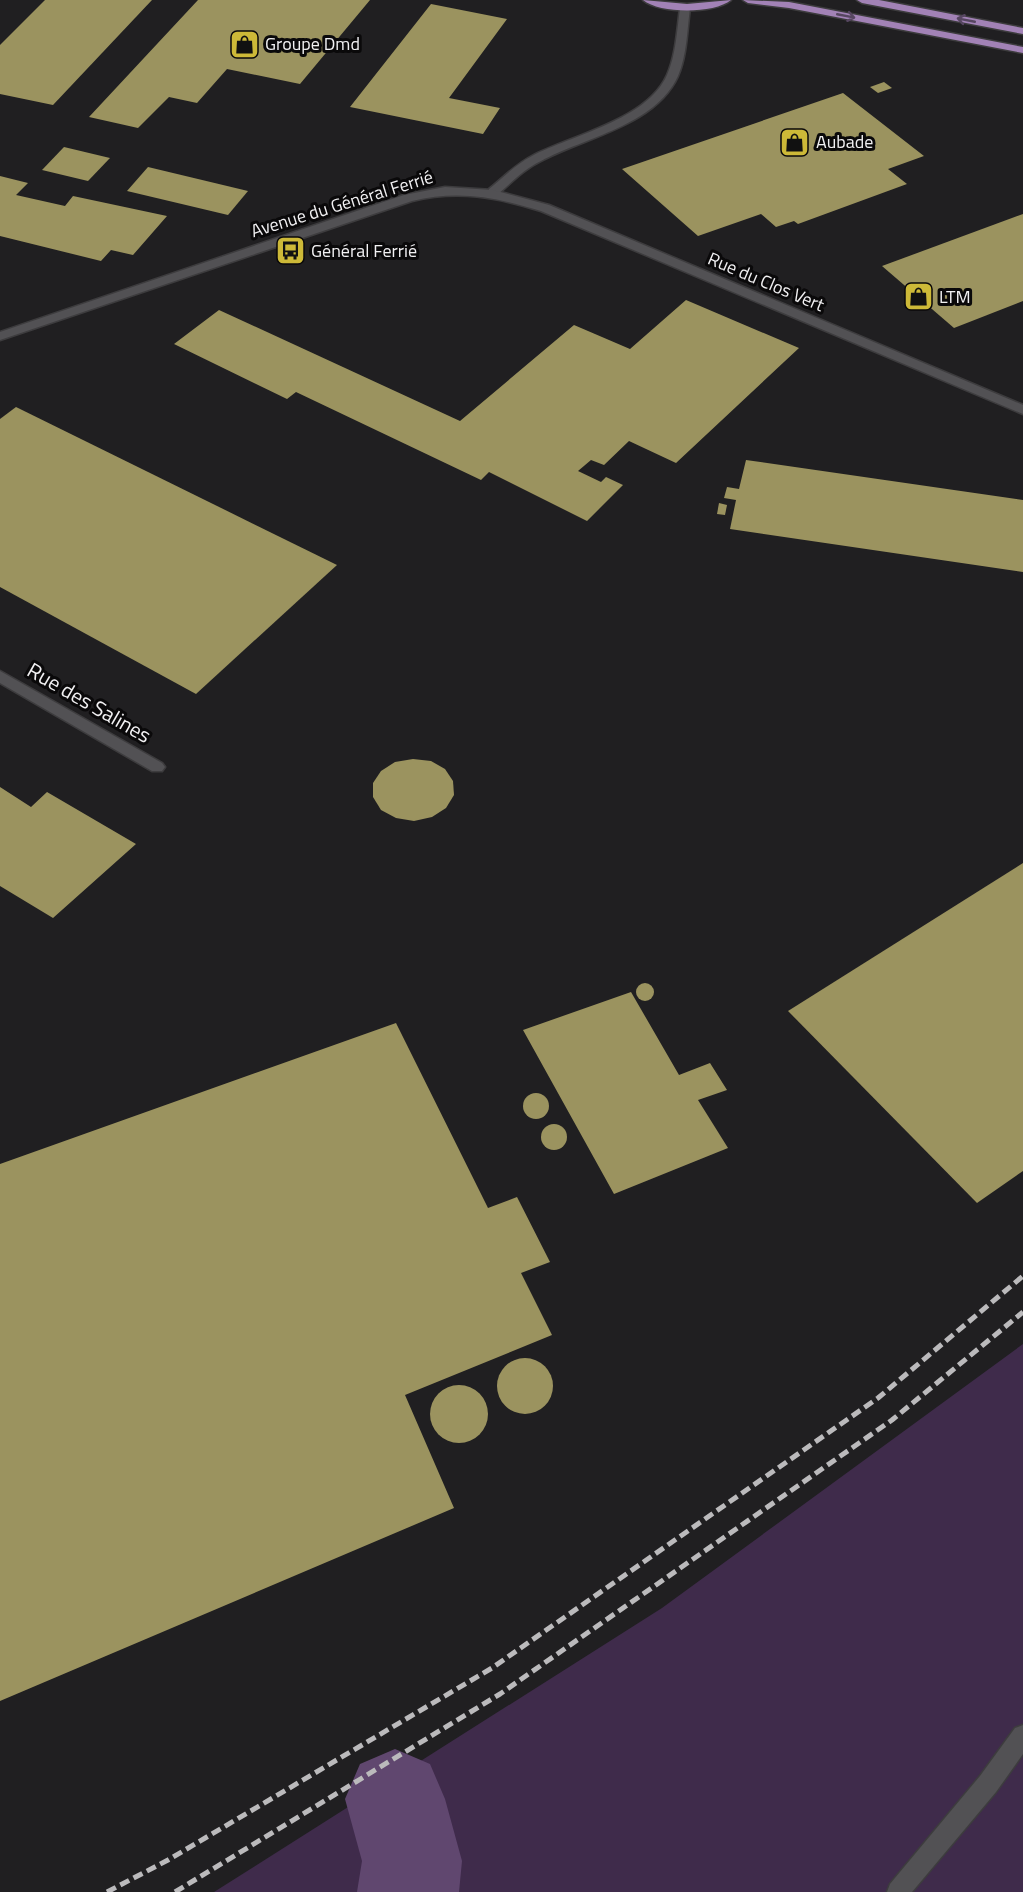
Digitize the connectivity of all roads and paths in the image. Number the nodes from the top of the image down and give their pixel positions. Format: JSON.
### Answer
{"nodes":[{"id":1,"x":648,"y":0,"type":"edge"},
{"id":2,"x":726,"y":0,"type":"edge"},
{"id":3,"x":748,"y":0,"type":"edge"},
{"id":4,"x":862,"y":0,"type":"edge"},
{"id":5,"x":685,"y":8,"type":"junction"},
{"id":6,"x":1023,"y":31,"type":"edge"},
{"id":7,"x":1023,"y":51,"type":"edge"},
{"id":8,"x":493,"y":192,"type":"junction"},
{"id":9,"x":0,"y":336,"type":"edge"},
{"id":10,"x":1023,"y":410,"type":"edge"},
{"id":11,"x":0,"y":676,"type":"edge"},
{"id":12,"x":157,"y":767,"type":"dead end"},
{"id":13,"x":1023,"y":1736,"type":"edge"},
{"id":14,"x":898,"y":1892,"type":"edge"}],
"edges":[{"from":1,"to":5,"type":"main road"},
{"from":2,"to":5,"type":"main road"},
{"from":3,"to":7,"type":"main road","one_way":true},
{"from":6,"to":4,"type":"main road","one_way":true},
{"from":5,"to":8,"type":"street"},
{"from":8,"to":9,"type":"street","name":"Avenue du Général Ferrié"},
{"from":8,"to":10,"type":"street","name":"Rue du Clos Vert"},
{"from":11,"to":12,"type":"street","name":"Rue des Salines"},
{"from":13,"to":14,"type":"street"}]}
